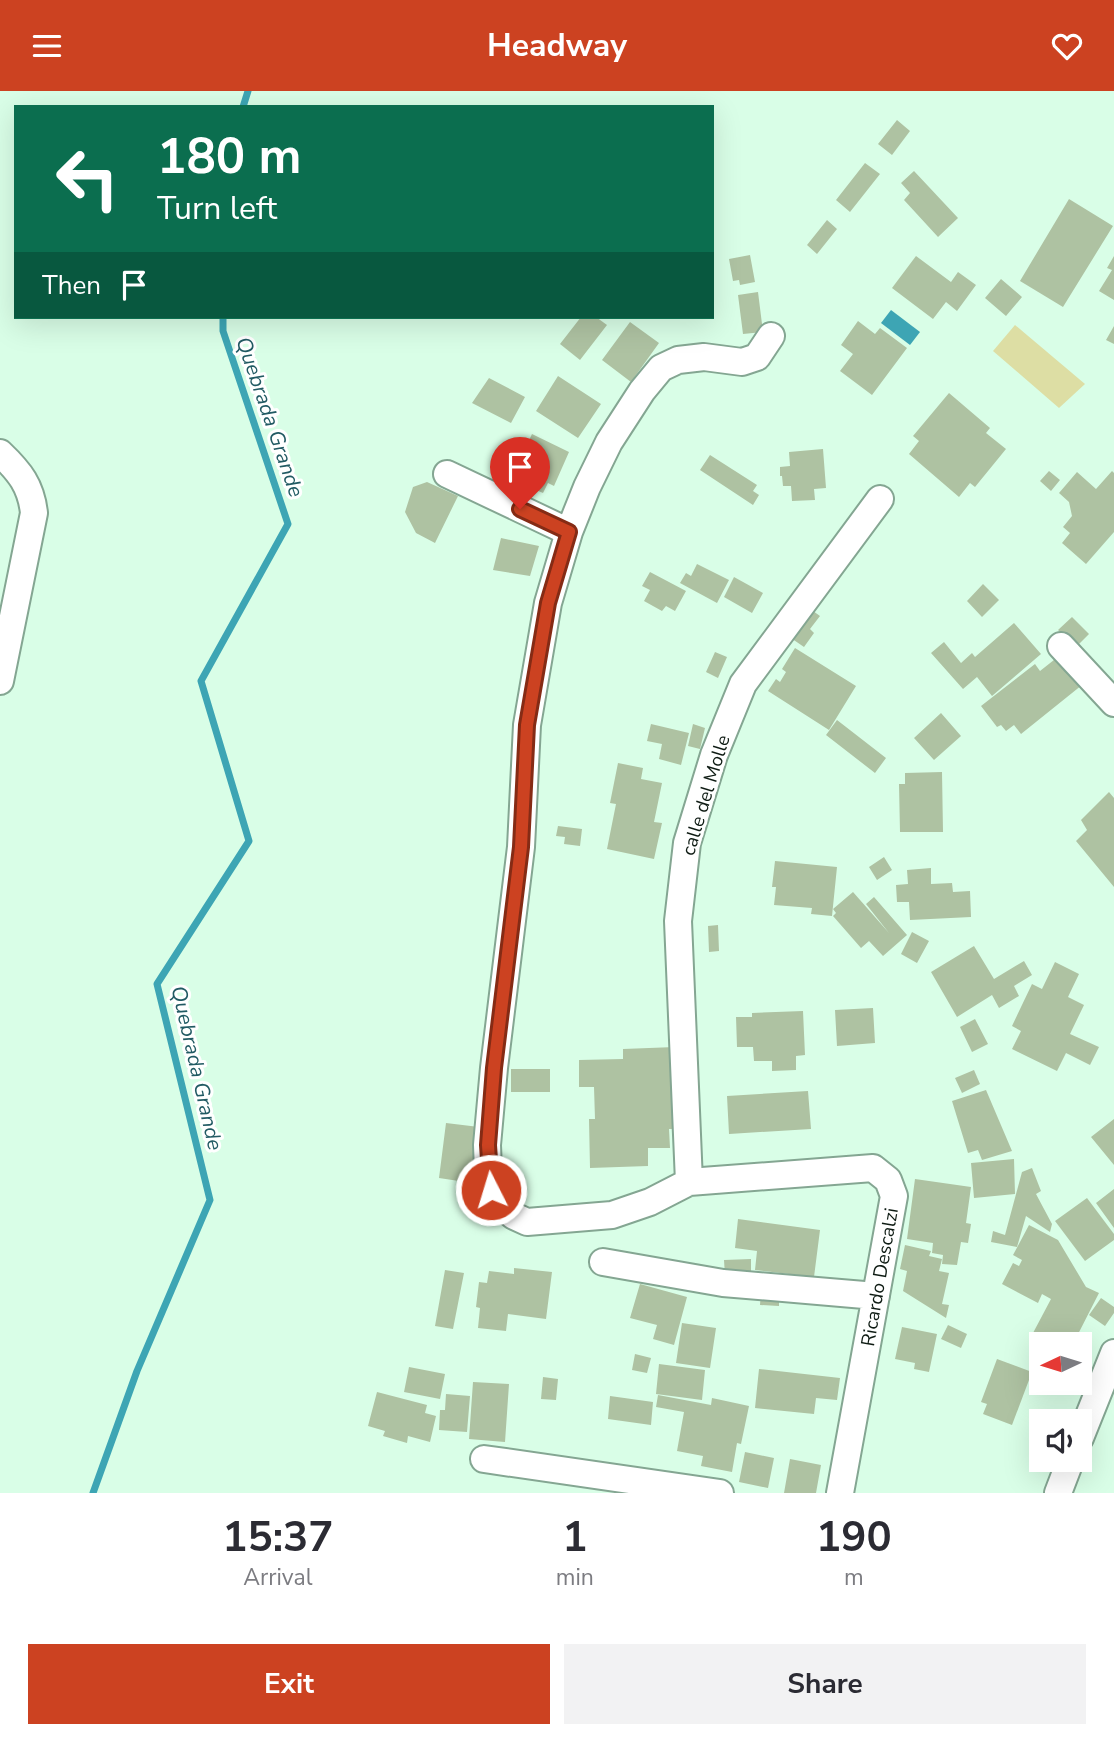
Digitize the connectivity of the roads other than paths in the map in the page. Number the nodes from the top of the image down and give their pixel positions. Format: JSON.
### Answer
{"nodes":[{"id":1,"x":771,"y":336,"type":"dead end"},
{"id":2,"x":0,"y":453,"type":"edge"},
{"id":3,"x":447,"y":474,"type":"dead end"},
{"id":4,"x":880,"y":499,"type":"dead end"},
{"id":5,"x":569,"y":532,"type":"junction"},
{"id":6,"x":1061,"y":646,"type":"dead end"},
{"id":7,"x":0,"y":681,"type":"edge"},
{"id":8,"x":1114,"y":703,"type":"edge"},
{"id":9,"x":689,"y":1182,"type":"junction"},
{"id":10,"x":603,"y":1262,"type":"dead end"},
{"id":11,"x":876,"y":1296,"type":"junction"},
{"id":12,"x":1114,"y":1353,"type":"edge"},
{"id":13,"x":1092,"y":1409,"type":"edge"},
{"id":14,"x":484,"y":1459,"type":"dead end"},
{"id":15,"x":1066,"y":1472,"type":"edge"},
{"id":16,"x":719,"y":1493,"type":"edge"},
{"id":17,"x":840,"y":1493,"type":"edge"},
{"id":18,"x":1058,"y":1493,"type":"edge"}],
"edges":[{"from":1,"to":5,"type":"street"},
{"from":2,"to":7,"type":"street"},
{"from":3,"to":5,"type":"street"},
{"from":4,"to":9,"type":"street","name":"calle del Molle"},
{"from":5,"to":9,"type":"street"},
{"from":6,"to":8,"type":"street"},
{"from":9,"to":11,"type":"street","name":"Ricardo Descalzi"},
{"from":10,"to":11,"type":"street"},
{"from":11,"to":17,"type":"street","name":"Ricardo Descalzi"},
{"from":12,"to":13,"type":"street"},
{"from":14,"to":16,"type":"street"},
{"from":15,"to":18,"type":"street"}]}
